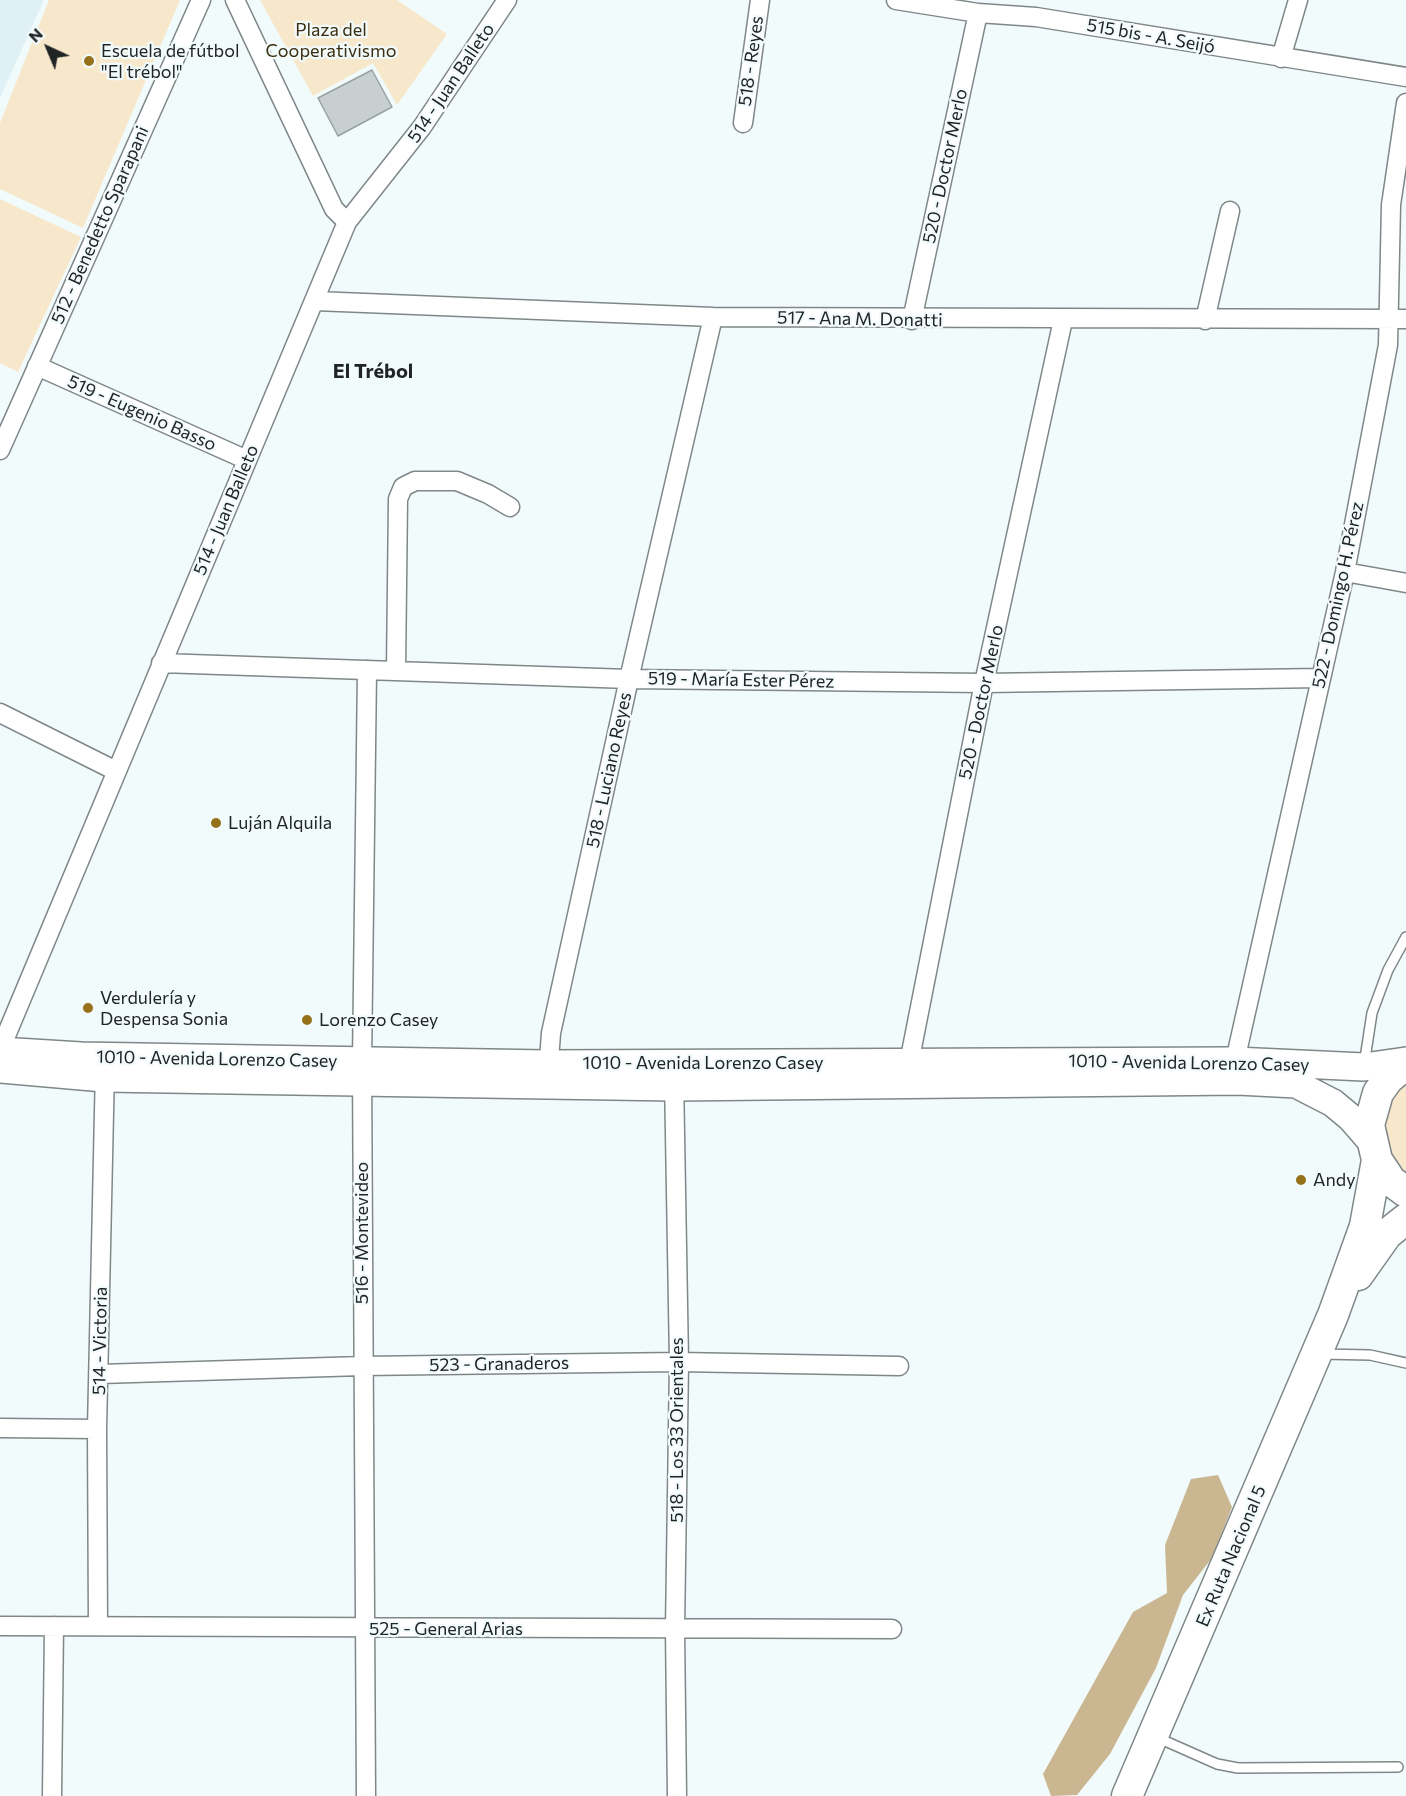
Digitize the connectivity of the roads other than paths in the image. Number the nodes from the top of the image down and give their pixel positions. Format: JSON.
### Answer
{"nodes":[{"id":1,"x":201,"y":0,"type":"edge"},
{"id":2,"x":235,"y":0,"type":"edge"},
{"id":3,"x":507,"y":0,"type":"edge"},
{"id":4,"x":760,"y":0,"type":"edge"},
{"id":5,"x":896,"y":0,"type":"edge"},
{"id":6,"x":1298,"y":0,"type":"edge"},
{"id":7,"x":1038,"y":8,"type":"edge"},
{"id":8,"x":978,"y":13,"type":"junction"},
{"id":9,"x":1281,"y":58,"type":"junction"},
{"id":10,"x":1406,"y":77,"type":"edge"},
{"id":11,"x":1406,"y":103,"type":"edge"},
{"id":12,"x":743,"y":123,"type":"dead end"},
{"id":13,"x":1230,"y":211,"type":"dead end"},
{"id":14,"x":347,"y":222,"type":"junction"},
{"id":15,"x":315,"y":301,"type":"junction"},
{"id":16,"x":713,"y":317,"type":"junction"},
{"id":17,"x":1397,"y":319,"type":"edge"},
{"id":18,"x":912,"y":320,"type":"junction"},
{"id":19,"x":1063,"y":320,"type":"junction"},
{"id":20,"x":1204,"y":320,"type":"junction"},
{"id":21,"x":37,"y":366,"type":"junction"},
{"id":22,"x":0,"y":450,"type":"edge"},
{"id":23,"x":247,"y":460,"type":"junction"},
{"id":24,"x":510,"y":507,"type":"dead end"},
{"id":25,"x":1346,"y":572,"type":"junction"},
{"id":26,"x":1406,"y":583,"type":"edge"},
{"id":27,"x":161,"y":663,"type":"junction"},
{"id":28,"x":367,"y":670,"type":"junction"},
{"id":29,"x":396,"y":671,"type":"junction"},
{"id":30,"x":1321,"y":678,"type":"junction"},
{"id":31,"x":629,"y":679,"type":"junction"},
{"id":32,"x":984,"y":683,"type":"junction"},
{"id":33,"x":0,"y":713,"type":"edge"},
{"id":34,"x":116,"y":771,"type":"junction"},
{"id":35,"x":1406,"y":937,"type":"edge"},
{"id":36,"x":0,"y":1051,"type":"edge"},
{"id":37,"x":0,"y":1060,"type":"edge"},
{"id":38,"x":1406,"y":1062,"type":"edge"},
{"id":39,"x":105,"y":1067,"type":"junction"},
{"id":40,"x":1364,"y":1067,"type":"junction"},
{"id":41,"x":0,"y":1069,"type":"edge"},
{"id":42,"x":1237,"y":1071,"type":"junction"},
{"id":43,"x":363,"y":1072,"type":"junction"},
{"id":44,"x":907,"y":1073,"type":"junction"},
{"id":45,"x":548,"y":1075,"type":"junction"},
{"id":46,"x":674,"y":1075,"type":"junction"},
{"id":47,"x":1374,"y":1151,"type":"junction"},
{"id":48,"x":1406,"y":1192,"type":"edge"},
{"id":49,"x":1406,"y":1219,"type":"edge"},
{"id":50,"x":1333,"y":1316,"type":"junction"},
{"id":51,"x":1315,"y":1354,"type":"junction"},
{"id":52,"x":679,"y":1362,"type":"junction"},
{"id":53,"x":1406,"y":1362,"type":"edge"},
{"id":54,"x":362,"y":1366,"type":"junction"},
{"id":55,"x":899,"y":1366,"type":"dead end"},
{"id":56,"x":100,"y":1374,"type":"junction"},
{"id":57,"x":0,"y":1428,"type":"edge"},
{"id":58,"x":97,"y":1429,"type":"junction"},
{"id":59,"x":0,"y":1626,"type":"edge"},
{"id":60,"x":54,"y":1626,"type":"junction"},
{"id":61,"x":98,"y":1626,"type":"junction"},
{"id":62,"x":363,"y":1629,"type":"junction"},
{"id":63,"x":675,"y":1629,"type":"junction"},
{"id":64,"x":892,"y":1629,"type":"dead end"},
{"id":65,"x":1154,"y":1736,"type":"junction"},
{"id":66,"x":1398,"y":1767,"type":"dead end"},
{"id":67,"x":52,"y":1796,"type":"edge"},
{"id":68,"x":366,"y":1796,"type":"edge"},
{"id":69,"x":677,"y":1796,"type":"edge"},
{"id":70,"x":1127,"y":1796,"type":"edge"}],
"edges":[{"from":1,"to":21,"type":"street","name":"512 - Benedetto Sparapani"},
{"from":2,"to":14,"type":"street"},
{"from":3,"to":14,"type":"street","name":"514 - Juan Balleto"},
{"from":4,"to":12,"type":"street","name":"518 - Reyes"},
{"from":5,"to":8,"type":"street","name":"515 bis - A. Seijó"},
{"from":6,"to":9,"type":"street"},
{"from":7,"to":8,"type":"street","name":"515 bis - A. Seijó"},
{"from":7,"to":9,"type":"street","name":"515 bis - A. Seijó"},
{"from":8,"to":18,"type":"street","name":"520 - Doctor Merlo"},
{"from":9,"to":10,"type":"street","name":"515 bis - A. Seijó"},
{"from":11,"to":17,"type":"street","name":"522 - Domingo H. Pérez"},
{"from":13,"to":20,"type":"street"},
{"from":14,"to":15,"type":"street","name":"514 - Juan Balleto"},
{"from":15,"to":16,"type":"street","name":"517 - Ana M. Donatti"},
{"from":15,"to":23,"type":"street","name":"514 - Juan Balleto"},
{"from":16,"to":18,"type":"street","name":"517 - Ana M. Donatti"},
{"from":16,"to":31,"type":"street","name":"518 - Luciano Reyes"},
{"from":17,"to":20,"type":"street","name":"517 - Ana M. Donatti"},
{"from":17,"to":25,"type":"street","name":"522 - Domingo H. Pérez"},
{"from":18,"to":19,"type":"street","name":"517 - Ana M. Donatti"},
{"from":19,"to":20,"type":"street","name":"517 - Ana M. Donatti"},
{"from":19,"to":32,"type":"street","name":"520 - Doctor Merlo"},
{"from":21,"to":22,"type":"street","name":"512 - Benedetto Sparapani"},
{"from":21,"to":23,"type":"street","name":"519 - Eugenio Basso"},
{"from":23,"to":27,"type":"street","name":"514 - Juan Balleto"},
{"from":24,"to":29,"type":"street"},
{"from":25,"to":26,"type":"street"},
{"from":25,"to":30,"type":"street","name":"522 - Domingo H. Pérez"},
{"from":27,"to":28,"type":"street","name":"519 - María Ester Pérez"},
{"from":27,"to":34,"type":"street","name":"514 - Juan Balleto"},
{"from":28,"to":29,"type":"street","name":"519 - María Ester Pérez"},
{"from":28,"to":43,"type":"street","name":"516 - Montevideo"},
{"from":29,"to":31,"type":"street","name":"519 - María Ester Pérez"},
{"from":30,"to":32,"type":"street","name":"519 - María Ester Pérez"},
{"from":30,"to":42,"type":"street","name":"522 - Domingo H. Pérez"},
{"from":31,"to":32,"type":"street","name":"519 - María Ester Pérez"},
{"from":31,"to":45,"type":"street","name":"518 - Luciano Reyes"},
{"from":32,"to":44,"type":"street","name":"520 - Doctor Merlo"},
{"from":33,"to":34,"type":"street"},
{"from":34,"to":36,"type":"street","name":"514 - Juan Balleto"},
{"from":35,"to":40,"type":"lane"},
{"from":36,"to":39,"type":"main road","name":"1010 - Avenida Lorenzo Casey"},
{"from":37,"to":41,"type":"street"},
{"from":38,"to":40,"type":"main road","name":"1010 - Avenida Lorenzo Casey"},
{"from":38,"to":47,"type":"main road","name":"Ex Ruta Nacional 5"},
{"from":39,"to":41,"type":"main road","name":"1010 - Avenida Lorenzo Casey"},
{"from":39,"to":43,"type":"main road","name":"1010 - Avenida Lorenzo Casey"},
{"from":39,"to":56,"type":"street","name":"514 - Victoria"},
{"from":40,"to":42,"type":"main road","name":"1010 - Avenida Lorenzo Casey"},
{"from":42,"to":44,"type":"main road","name":"1010 - Avenida Lorenzo Casey"},
{"from":42,"to":47,"type":"main road","name":"1010 - Avenida Lorenzo Casey"},
{"from":43,"to":45,"type":"main road","name":"1010 - Avenida Lorenzo Casey"},
{"from":43,"to":54,"type":"street","name":"516 - Montevideo"},
{"from":44,"to":46,"type":"main road","name":"1010 - Avenida Lorenzo Casey"},
{"from":45,"to":46,"type":"main road","name":"1010 - Avenida Lorenzo Casey"},
{"from":46,"to":52,"type":"street","name":"518 - Los 33 Orientales"},
{"from":47,"to":48,"type":"main road"},
{"from":47,"to":50,"type":"main road","name":"Ex Ruta Nacional 5"},
{"from":49,"to":50,"type":"main road","name":"Ex Ruta Nacional 5"},
{"from":50,"to":51,"type":"main road","name":"Ex Ruta Nacional 5"},
{"from":51,"to":53,"type":"lane"},
{"from":51,"to":65,"type":"main road","name":"Ex Ruta Nacional 5"},
{"from":52,"to":54,"type":"street","name":"523 - Granaderos"},
{"from":52,"to":55,"type":"street","name":"523 - Granaderos"},
{"from":52,"to":63,"type":"street","name":"518 - Los 33 Orientales"},
{"from":54,"to":56,"type":"street","name":"523 - Granaderos"},
{"from":54,"to":62,"type":"street","name":"516 - Montevideo"},
{"from":56,"to":58,"type":"street","name":"514 - Victoria"},
{"from":57,"to":58,"type":"street"},
{"from":58,"to":61,"type":"street","name":"514 - Victoria"},
{"from":59,"to":60,"type":"street","name":"525 - General Arias"},
{"from":60,"to":61,"type":"street","name":"525 - General Arias"},
{"from":60,"to":67,"type":"street"},
{"from":61,"to":62,"type":"street","name":"525 - General Arias"},
{"from":62,"to":63,"type":"street","name":"525 - General Arias"},
{"from":62,"to":68,"type":"street","name":"516 - Montevideo"},
{"from":63,"to":64,"type":"street","name":"525 - General Arias"},
{"from":63,"to":69,"type":"street","name":"518 - Los 33 Orientales"},
{"from":65,"to":66,"type":"lane"},
{"from":65,"to":70,"type":"main road","name":"Ex Ruta Nacional 5"}]}
